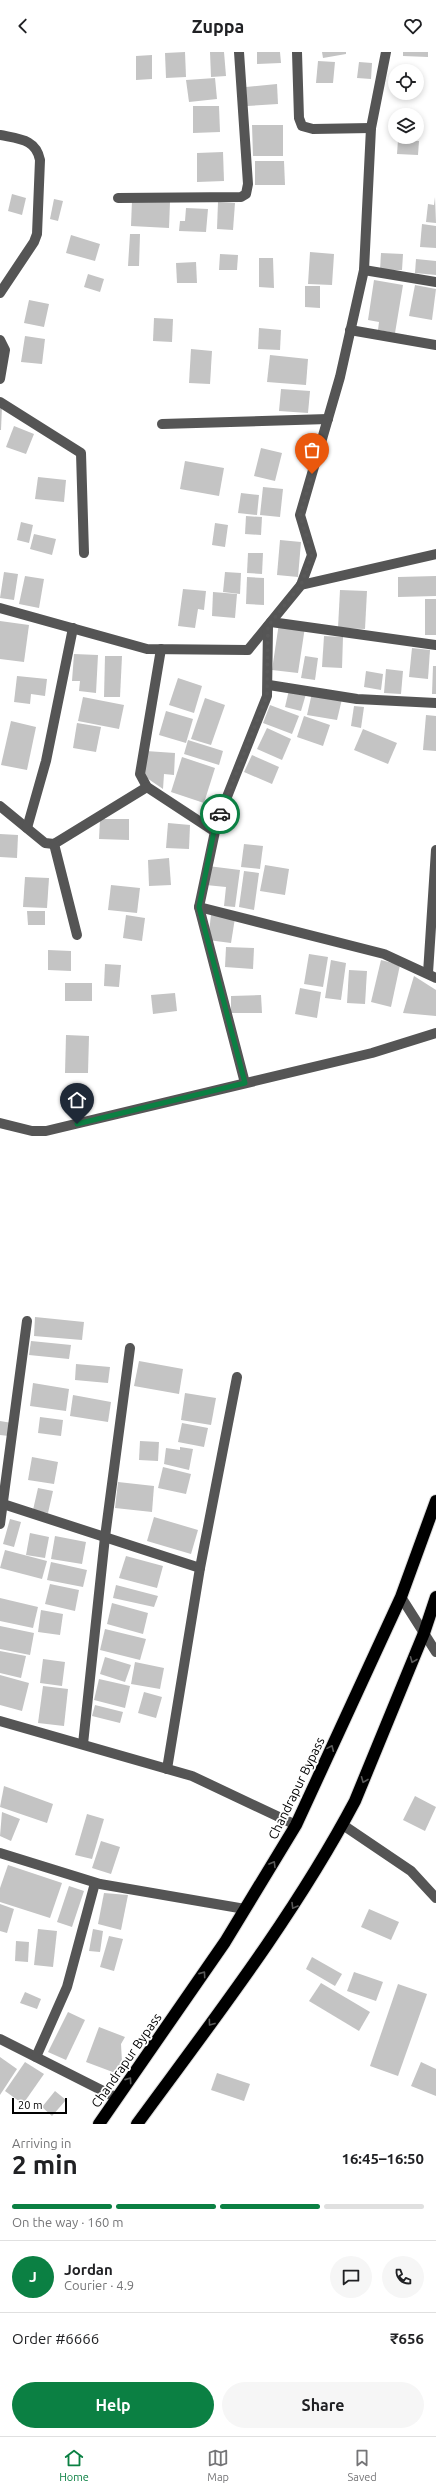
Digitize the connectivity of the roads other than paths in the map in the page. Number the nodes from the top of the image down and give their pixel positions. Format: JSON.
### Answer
{"nodes":[{"id":1,"x":238,"y":52,"type":"edge"},
{"id":2,"x":297,"y":52,"type":"edge"},
{"id":3,"x":386,"y":52,"type":"edge"},
{"id":4,"x":371,"y":128,"type":"junction"},
{"id":5,"x":0,"y":134,"type":"edge"},
{"id":6,"x":118,"y":198,"type":"dead end"},
{"id":7,"x":364,"y":270,"type":"junction"},
{"id":8,"x":436,"y":282,"type":"edge"},
{"id":9,"x":0,"y":293,"type":"edge"},
{"id":10,"x":350,"y":330,"type":"junction"},
{"id":11,"x":0,"y":340,"type":"edge"},
{"id":12,"x":436,"y":345,"type":"edge"},
{"id":13,"x":0,"y":378,"type":"edge"},
{"id":14,"x":0,"y":402,"type":"edge"},
{"id":15,"x":328,"y":419,"type":"junction"},
{"id":16,"x":162,"y":424,"type":"dead end"},
{"id":17,"x":84,"y":553,"type":"dead end"},
{"id":18,"x":436,"y":554,"type":"edge"},
{"id":19,"x":301,"y":585,"type":"junction"},
{"id":20,"x":0,"y":608,"type":"edge"},
{"id":21,"x":270,"y":624,"type":"junction"},
{"id":22,"x":73,"y":628,"type":"junction"},
{"id":23,"x":436,"y":646,"type":"edge"},
{"id":24,"x":161,"y":649,"type":"junction"},
{"id":25,"x":269,"y":685,"type":"junction"},
{"id":26,"x":436,"y":703,"type":"edge"},
{"id":27,"x":147,"y":787,"type":"junction"},
{"id":28,"x":0,"y":806,"type":"edge"},
{"id":29,"x":27,"y":828,"type":"junction"},
{"id":30,"x":214,"y":831,"type":"junction"},
{"id":31,"x":54,"y":844,"type":"junction"},
{"id":32,"x":436,"y":850,"type":"edge"},
{"id":33,"x":199,"y":907,"type":"junction"},
{"id":34,"x":77,"y":935,"type":"dead end"},
{"id":35,"x":432,"y":976,"type":"edge"},
{"id":36,"x":436,"y":1033,"type":"edge"},
{"id":37,"x":245,"y":1083,"type":"junction"},
{"id":38,"x":0,"y":1123,"type":"edge"},
{"id":39,"x":28,"y":1321,"type":"dead end"},
{"id":40,"x":130,"y":1348,"type":"dead end"},
{"id":41,"x":237,"y":1377,"type":"dead end"},
{"id":42,"x":436,"y":1501,"type":"edge"},
{"id":43,"x":2,"y":1503,"type":"edge"},
{"id":44,"x":0,"y":1524,"type":"edge"},
{"id":45,"x":105,"y":1537,"type":"junction"},
{"id":46,"x":200,"y":1568,"type":"junction"},
{"id":47,"x":401,"y":1597,"type":"junction"},
{"id":48,"x":436,"y":1597,"type":"edge"},
{"id":49,"x":424,"y":1633,"type":"junction"},
{"id":50,"x":436,"y":1652,"type":"edge"},
{"id":51,"x":0,"y":1721,"type":"edge"},
{"id":52,"x":83,"y":1744,"type":"junction"},
{"id":53,"x":168,"y":1769,"type":"junction"},
{"id":54,"x":296,"y":1825,"type":"junction"},
{"id":55,"x":343,"y":1825,"type":"junction"},
{"id":56,"x":0,"y":1853,"type":"edge"},
{"id":57,"x":95,"y":1883,"type":"junction"},
{"id":58,"x":424,"y":1884,"type":"junction"},
{"id":59,"x":436,"y":1884,"type":"edge"},
{"id":60,"x":436,"y":1898,"type":"edge"},
{"id":61,"x":246,"y":1909,"type":"junction"},
{"id":62,"x":0,"y":2039,"type":"edge"},
{"id":63,"x":36,"y":2057,"type":"junction"},
{"id":64,"x":117,"y":2098,"type":"junction"},
{"id":65,"x":99,"y":2124,"type":"edge"},
{"id":66,"x":137,"y":2124,"type":"edge"}],
"edges":[{"from":1,"to":6,"type":"street"},
{"from":2,"to":4,"type":"street"},
{"from":3,"to":4,"type":"street"},
{"from":4,"to":7,"type":"street"},
{"from":5,"to":9,"type":"street"},
{"from":7,"to":8,"type":"street"},
{"from":7,"to":10,"type":"street"},
{"from":10,"to":12,"type":"street"},
{"from":10,"to":15,"type":"street"},
{"from":11,"to":13,"type":"street"},
{"from":14,"to":17,"type":"street"},
{"from":15,"to":16,"type":"street"},
{"from":15,"to":19,"type":"street"},
{"from":18,"to":19,"type":"street"},
{"from":19,"to":21,"type":"street"},
{"from":20,"to":22,"type":"street"},
{"from":21,"to":23,"type":"street"},
{"from":21,"to":24,"type":"street"},
{"from":21,"to":25,"type":"street"},
{"from":22,"to":24,"type":"street"},
{"from":22,"to":29,"type":"street"},
{"from":24,"to":27,"type":"street"},
{"from":25,"to":26,"type":"street"},
{"from":25,"to":30,"type":"street"},
{"from":27,"to":30,"type":"street"},
{"from":27,"to":31,"type":"street"},
{"from":28,"to":29,"type":"street"},
{"from":29,"to":31,"type":"street"},
{"from":30,"to":33,"type":"street"},
{"from":31,"to":34,"type":"street"},
{"from":32,"to":35,"type":"street"},
{"from":33,"to":35,"type":"street"},
{"from":33,"to":37,"type":"street"},
{"from":36,"to":37,"type":"street"},
{"from":37,"to":38,"type":"street"},
{"from":39,"to":43,"type":"street"},
{"from":40,"to":45,"type":"street"},
{"from":41,"to":46,"type":"street"},
{"from":42,"to":47,"type":"highway","name":"Chandrapur Bypass"},
{"from":43,"to":44,"type":"street"},
{"from":43,"to":45,"type":"street"},
{"from":45,"to":46,"type":"street"},
{"from":45,"to":52,"type":"street"},
{"from":46,"to":53,"type":"street"},
{"from":47,"to":49,"type":"street"},
{"from":54,"to":47,"type":"highway","name":"Chandrapur Bypass","one_way":true},
{"from":48,"to":49,"type":"highway"},
{"from":49,"to":50,"type":"street"},
{"from":49,"to":55,"type":"highway","one_way":true},
{"from":51,"to":52,"type":"street"},
{"from":52,"to":53,"type":"street"},
{"from":53,"to":54,"type":"street"},
{"from":61,"to":54,"type":"highway","name":"Chandrapur Bypass","one_way":true},
{"from":55,"to":58,"type":"street"},
{"from":55,"to":66,"type":"highway","one_way":true},
{"from":56,"to":57,"type":"street"},
{"from":57,"to":61,"type":"street"},
{"from":57,"to":63,"type":"street"},
{"from":58,"to":59,"type":"street"},
{"from":58,"to":60,"type":"street"},
{"from":64,"to":61,"type":"highway","name":"Chandrapur Bypass","one_way":true},
{"from":62,"to":63,"type":"street"},
{"from":63,"to":64,"type":"street"},
{"from":64,"to":65,"type":"highway","name":"Chandrapur Bypass"}]}
